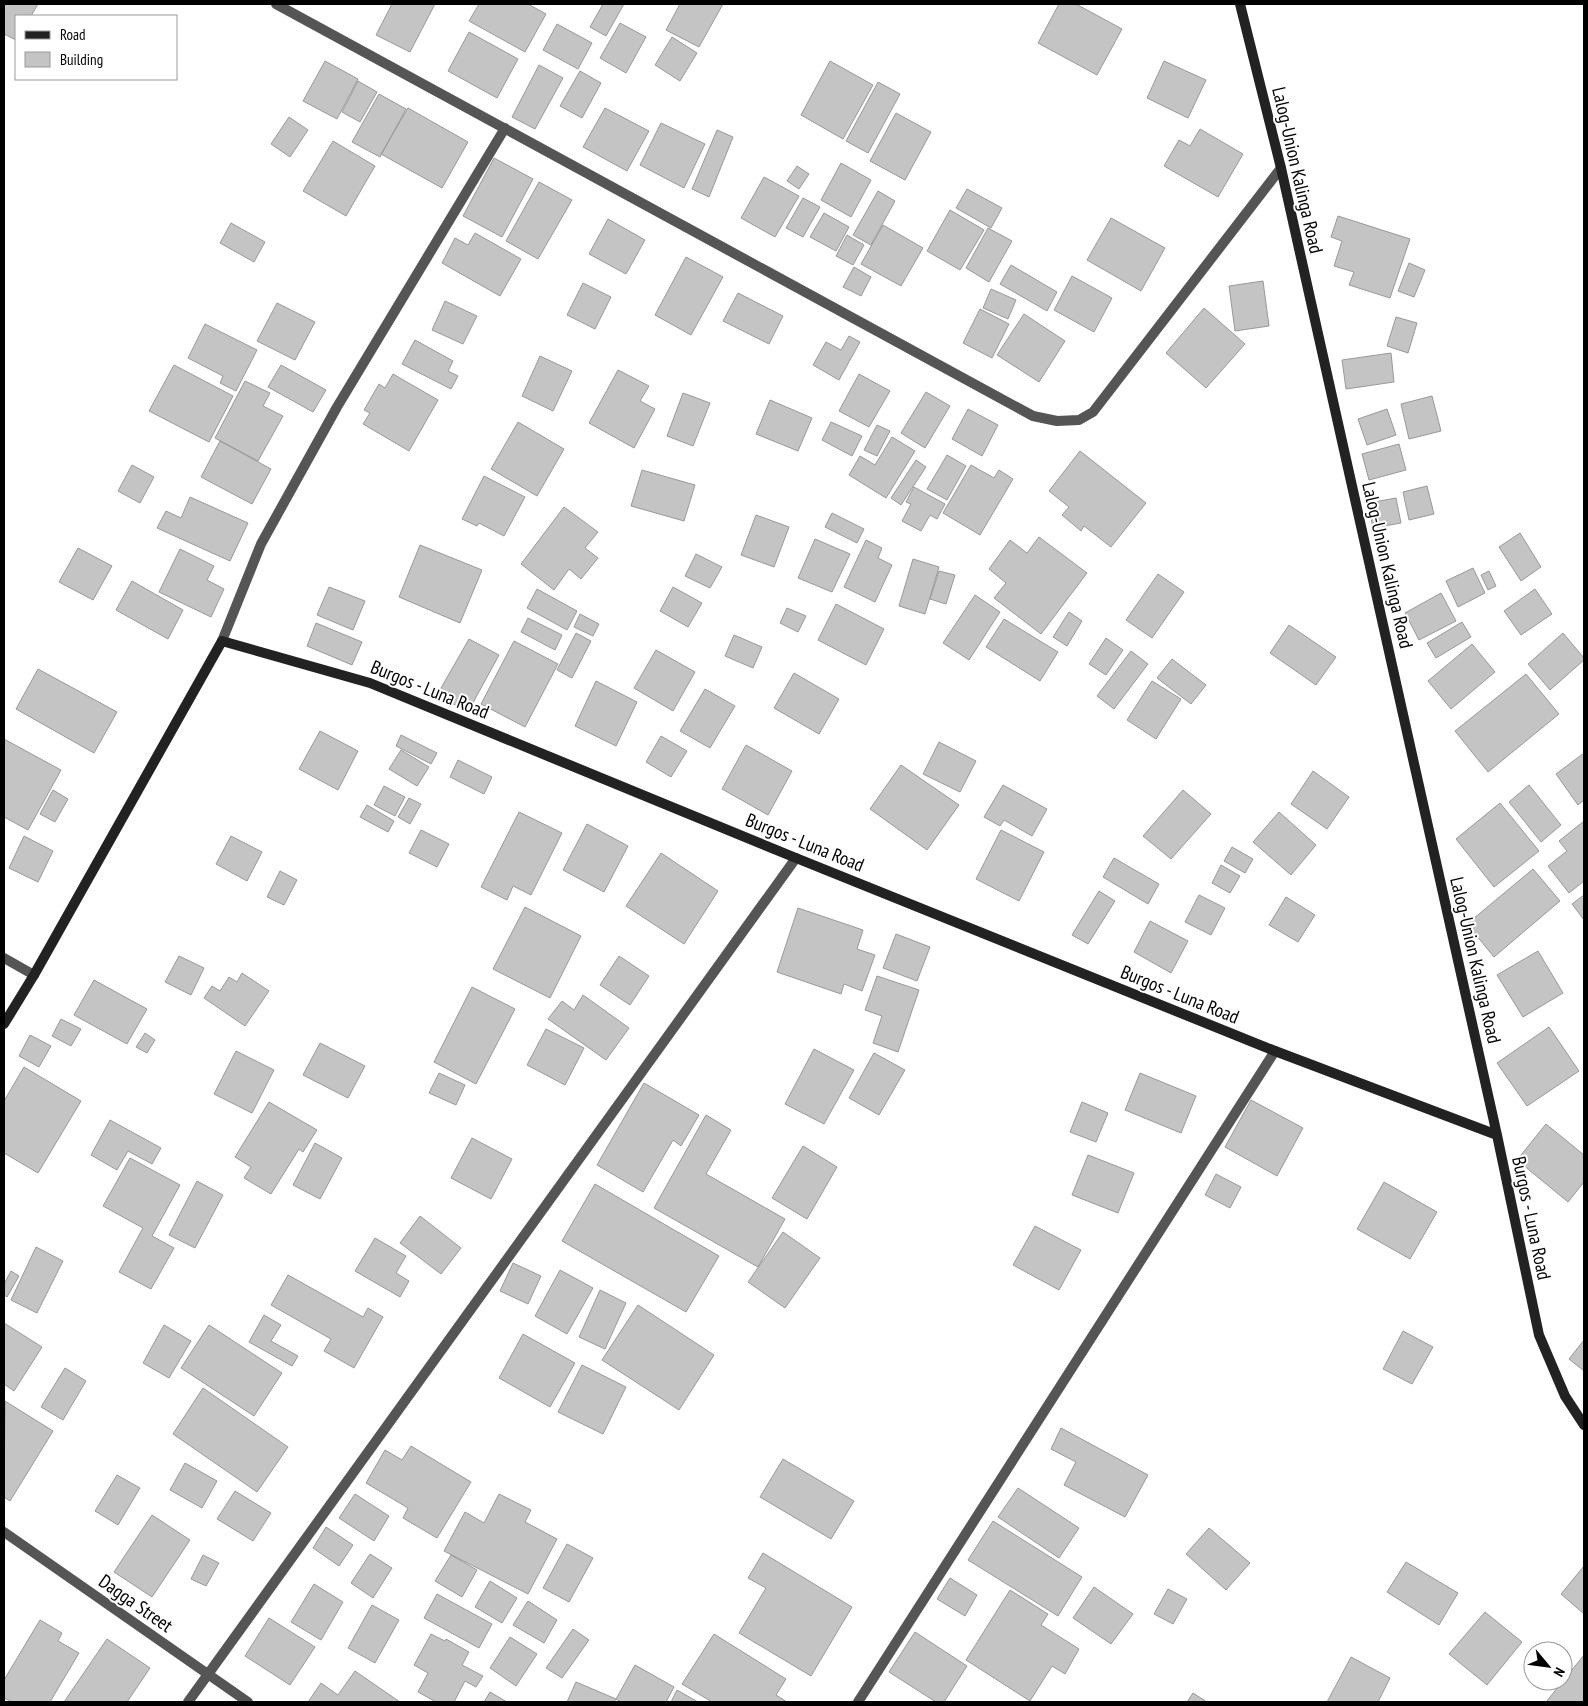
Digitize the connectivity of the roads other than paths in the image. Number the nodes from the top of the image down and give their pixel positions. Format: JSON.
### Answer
{"nodes":[{"id":1,"x":276,"y":4,"type":"edge"},
{"id":2,"x":1240,"y":4,"type":"edge"},
{"id":3,"x":505,"y":128,"type":"junction"},
{"id":4,"x":1281,"y":168,"type":"junction"},
{"id":5,"x":222,"y":641,"type":"junction"},
{"id":6,"x":796,"y":858,"type":"junction"},
{"id":7,"x":4,"y":958,"type":"edge"},
{"id":8,"x":34,"y":975,"type":"junction"},
{"id":9,"x":4,"y":1024,"type":"edge"},
{"id":10,"x":1275,"y":1051,"type":"junction"},
{"id":11,"x":1497,"y":1135,"type":"junction"},
{"id":12,"x":1584,"y":1425,"type":"edge"},
{"id":13,"x":4,"y":1532,"type":"edge"},
{"id":14,"x":208,"y":1675,"type":"junction"},
{"id":15,"x":188,"y":1702,"type":"edge"},
{"id":16,"x":248,"y":1702,"type":"edge"},
{"id":17,"x":858,"y":1702,"type":"edge"}],
"edges":[{"from":1,"to":3,"type":"street"},
{"from":2,"to":4,"type":"main road","name":"Lalog-Union Kalinga Road"},
{"from":3,"to":4,"type":"street"},
{"from":3,"to":5,"type":"street"},
{"from":4,"to":11,"type":"main road","name":"Lalog-Union Kalinga Road"},
{"from":5,"to":6,"type":"main road","name":"Burgos - Luna Road"},
{"from":5,"to":8,"type":"main road"},
{"from":6,"to":10,"type":"main road","name":"Burgos - Luna Road"},
{"from":6,"to":14,"type":"street"},
{"from":7,"to":8,"type":"street"},
{"from":8,"to":9,"type":"main road"},
{"from":10,"to":11,"type":"main road","name":"Burgos - Luna Road"},
{"from":10,"to":17,"type":"street"},
{"from":11,"to":12,"type":"main road","name":"Burgos - Luna Road"},
{"from":13,"to":14,"type":"street","name":"Dagga Street"},
{"from":14,"to":15,"type":"street"},
{"from":14,"to":16,"type":"street","name":"Dagga Street"}]}
